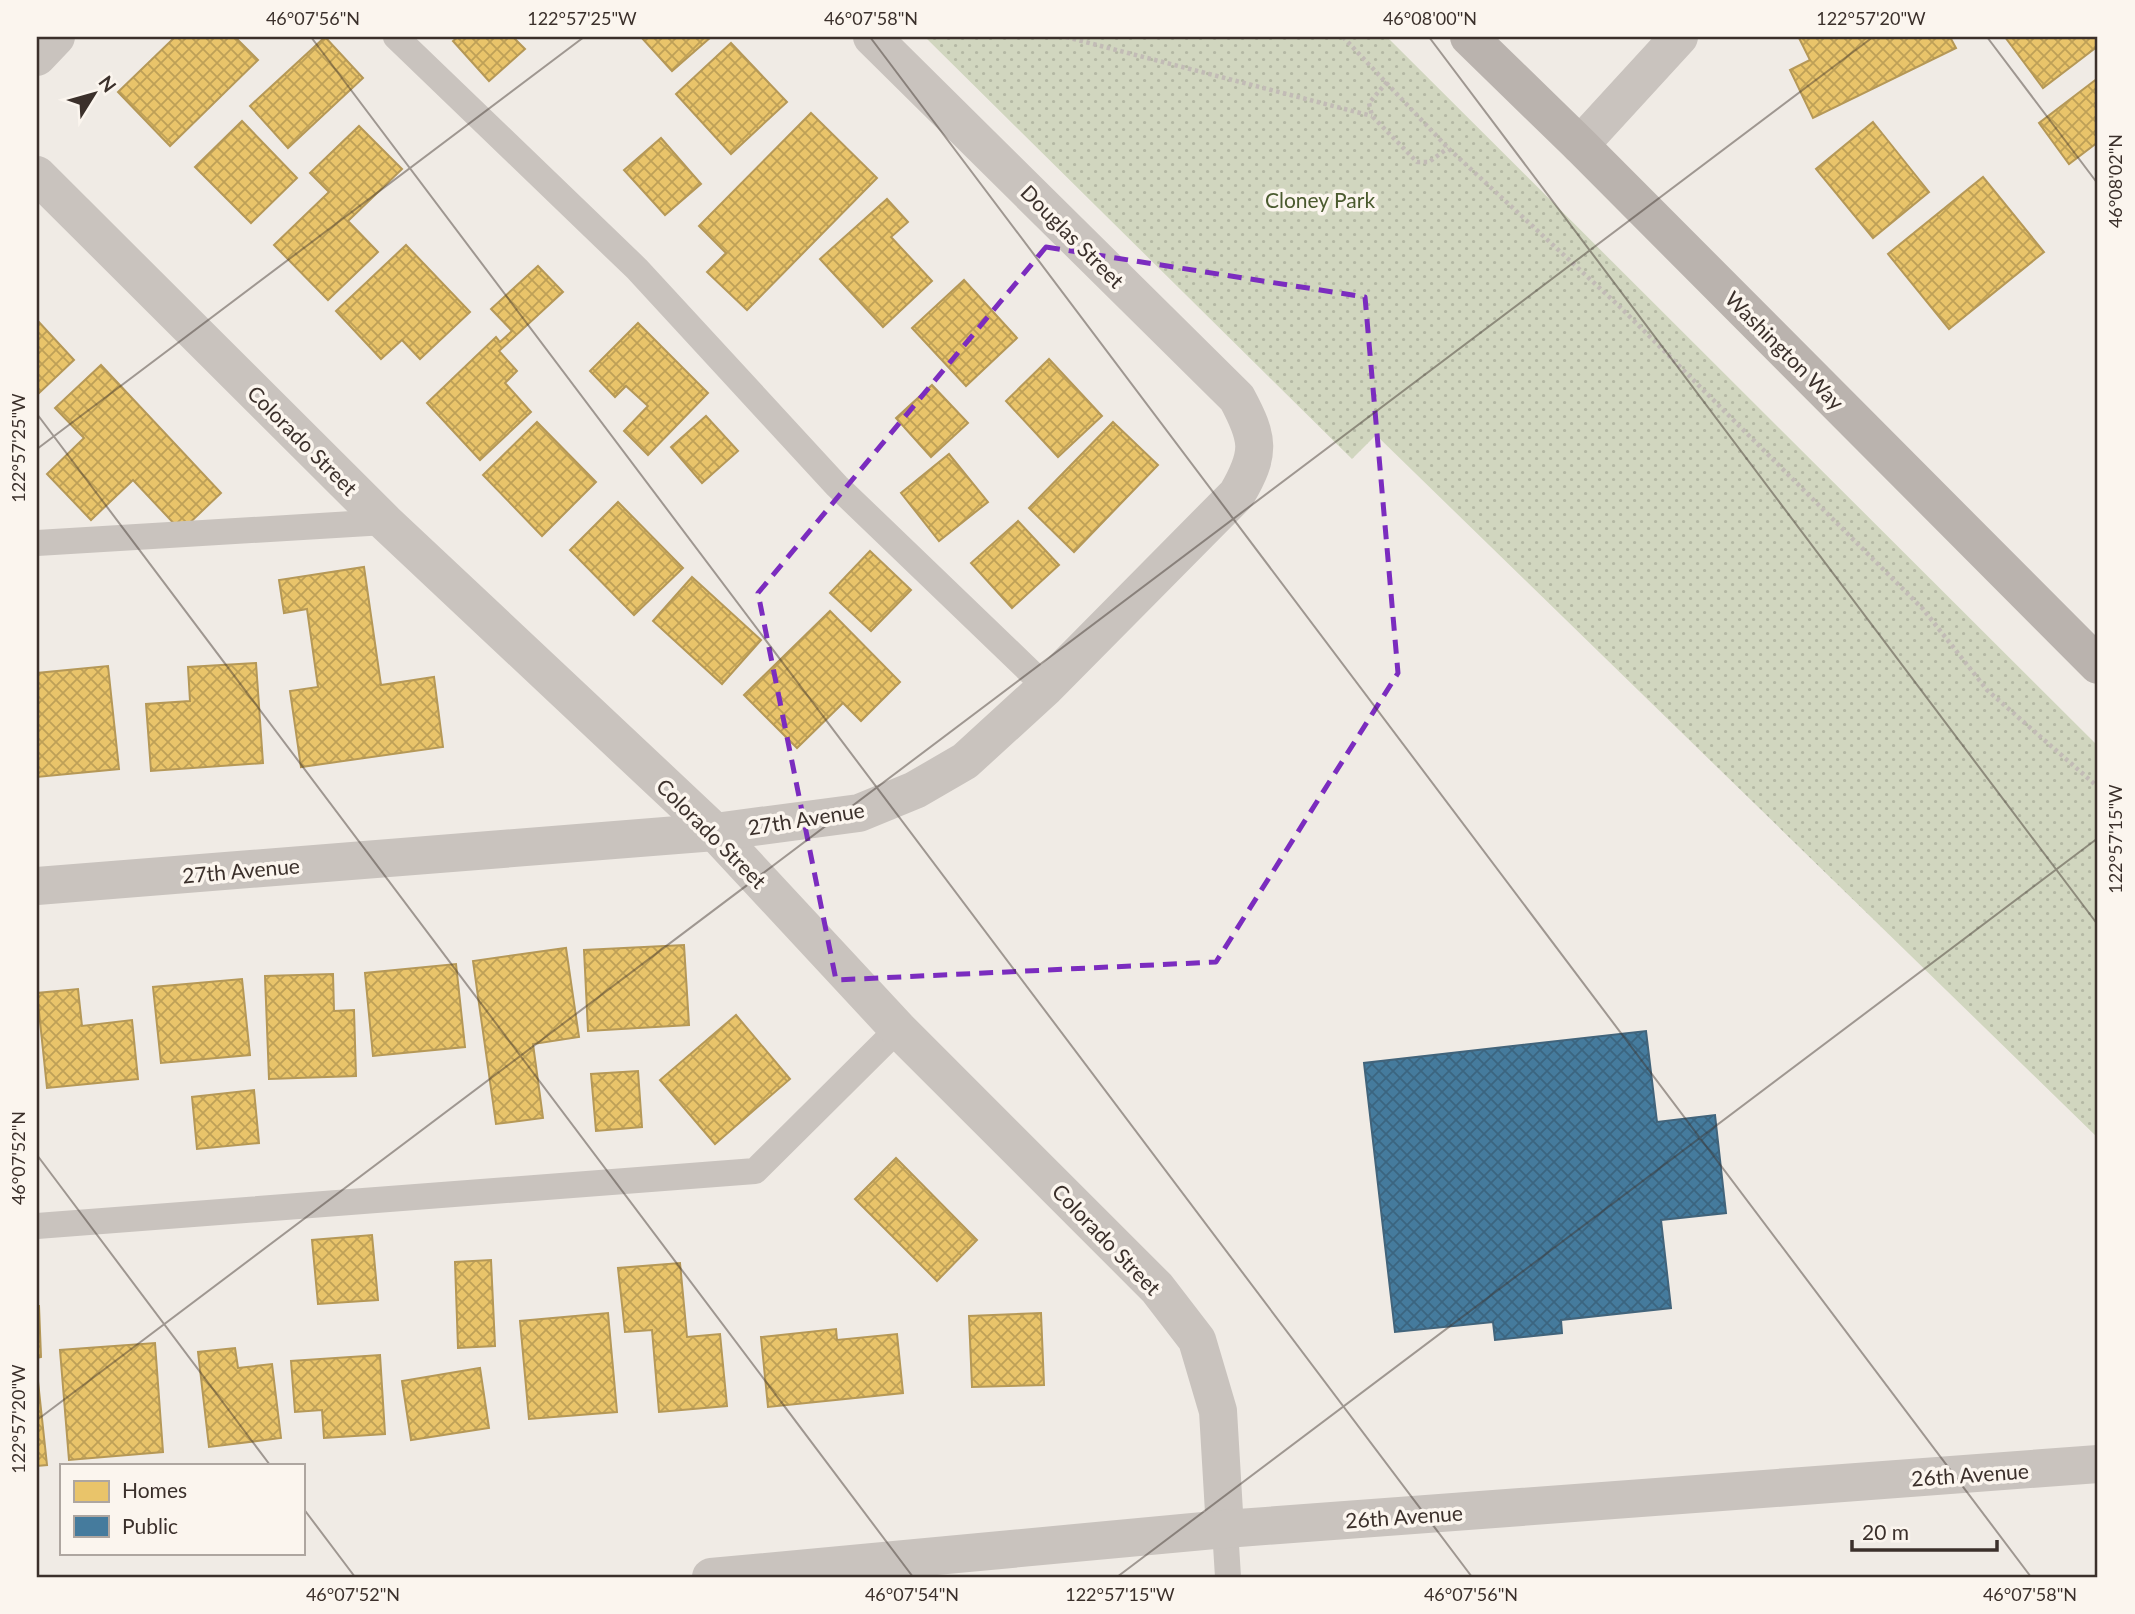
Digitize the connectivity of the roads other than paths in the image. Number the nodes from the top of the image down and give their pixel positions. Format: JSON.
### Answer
{"nodes":[{"id":1,"x":56,"y":37,"type":"edge"},
{"id":2,"x":396,"y":37,"type":"edge"},
{"id":3,"x":872,"y":37,"type":"edge"},
{"id":4,"x":1469,"y":37,"type":"edge"},
{"id":5,"x":1679,"y":37,"type":"edge"},
{"id":6,"x":37,"y":57,"type":"edge"},
{"id":7,"x":1580,"y":145,"type":"junction"},
{"id":8,"x":37,"y":175,"type":"edge"},
{"id":9,"x":1256,"y":447,"type":"joint"},
{"id":10,"x":385,"y":522,"type":"junction"},
{"id":11,"x":37,"y":542,"type":"edge"},
{"id":12,"x":2098,"y":665,"type":"edge"},
{"id":13,"x":1046,"y":687,"type":"junction"},
{"id":14,"x":715,"y":832,"type":"junction"},
{"id":15,"x":37,"y":887,"type":"edge"},
{"id":16,"x":898,"y":1029,"type":"junction"},
{"id":17,"x":37,"y":1226,"type":"edge"},
{"id":18,"x":2098,"y":1464,"type":"edge"},
{"id":19,"x":1225,"y":1529,"type":"junction"},
{"id":20,"x":898,"y":1569,"type":"edge"},
{"id":21,"x":711,"y":1577,"type":"edge"},
{"id":22,"x":1228,"y":1577,"type":"edge"}],
"edges":[{"from":1,"to":6,"type":"street"},
{"from":2,"to":13,"type":"lane"},
{"from":3,"to":9,"type":"street","name":"Douglas Street"},
{"from":4,"to":7,"type":"main road","name":"Washington Way"},
{"from":5,"to":7,"type":"street"},
{"from":7,"to":12,"type":"main road","name":"Washington Way"},
{"from":8,"to":10,"type":"street","name":"Colorado Street"},
{"from":9,"to":13,"type":"street","name":"27th Avenue"},
{"from":10,"to":11,"type":"lane"},
{"from":10,"to":14,"type":"street","name":"Colorado Street"},
{"from":13,"to":14,"type":"street","name":"27th Avenue"},
{"from":14,"to":15,"type":"street","name":"27th Avenue"},
{"from":14,"to":16,"type":"street","name":"Colorado Street"},
{"from":16,"to":17,"type":"lane"},
{"from":16,"to":19,"type":"street","name":"Colorado Street"},
{"from":18,"to":19,"type":"street","name":"26th Avenue"},
{"from":19,"to":20,"type":"street","name":"26th Avenue"},
{"from":19,"to":22,"type":"lane","name":"Colorado Street"},
{"from":20,"to":21,"type":"street","name":"26th Avenue"}]}
